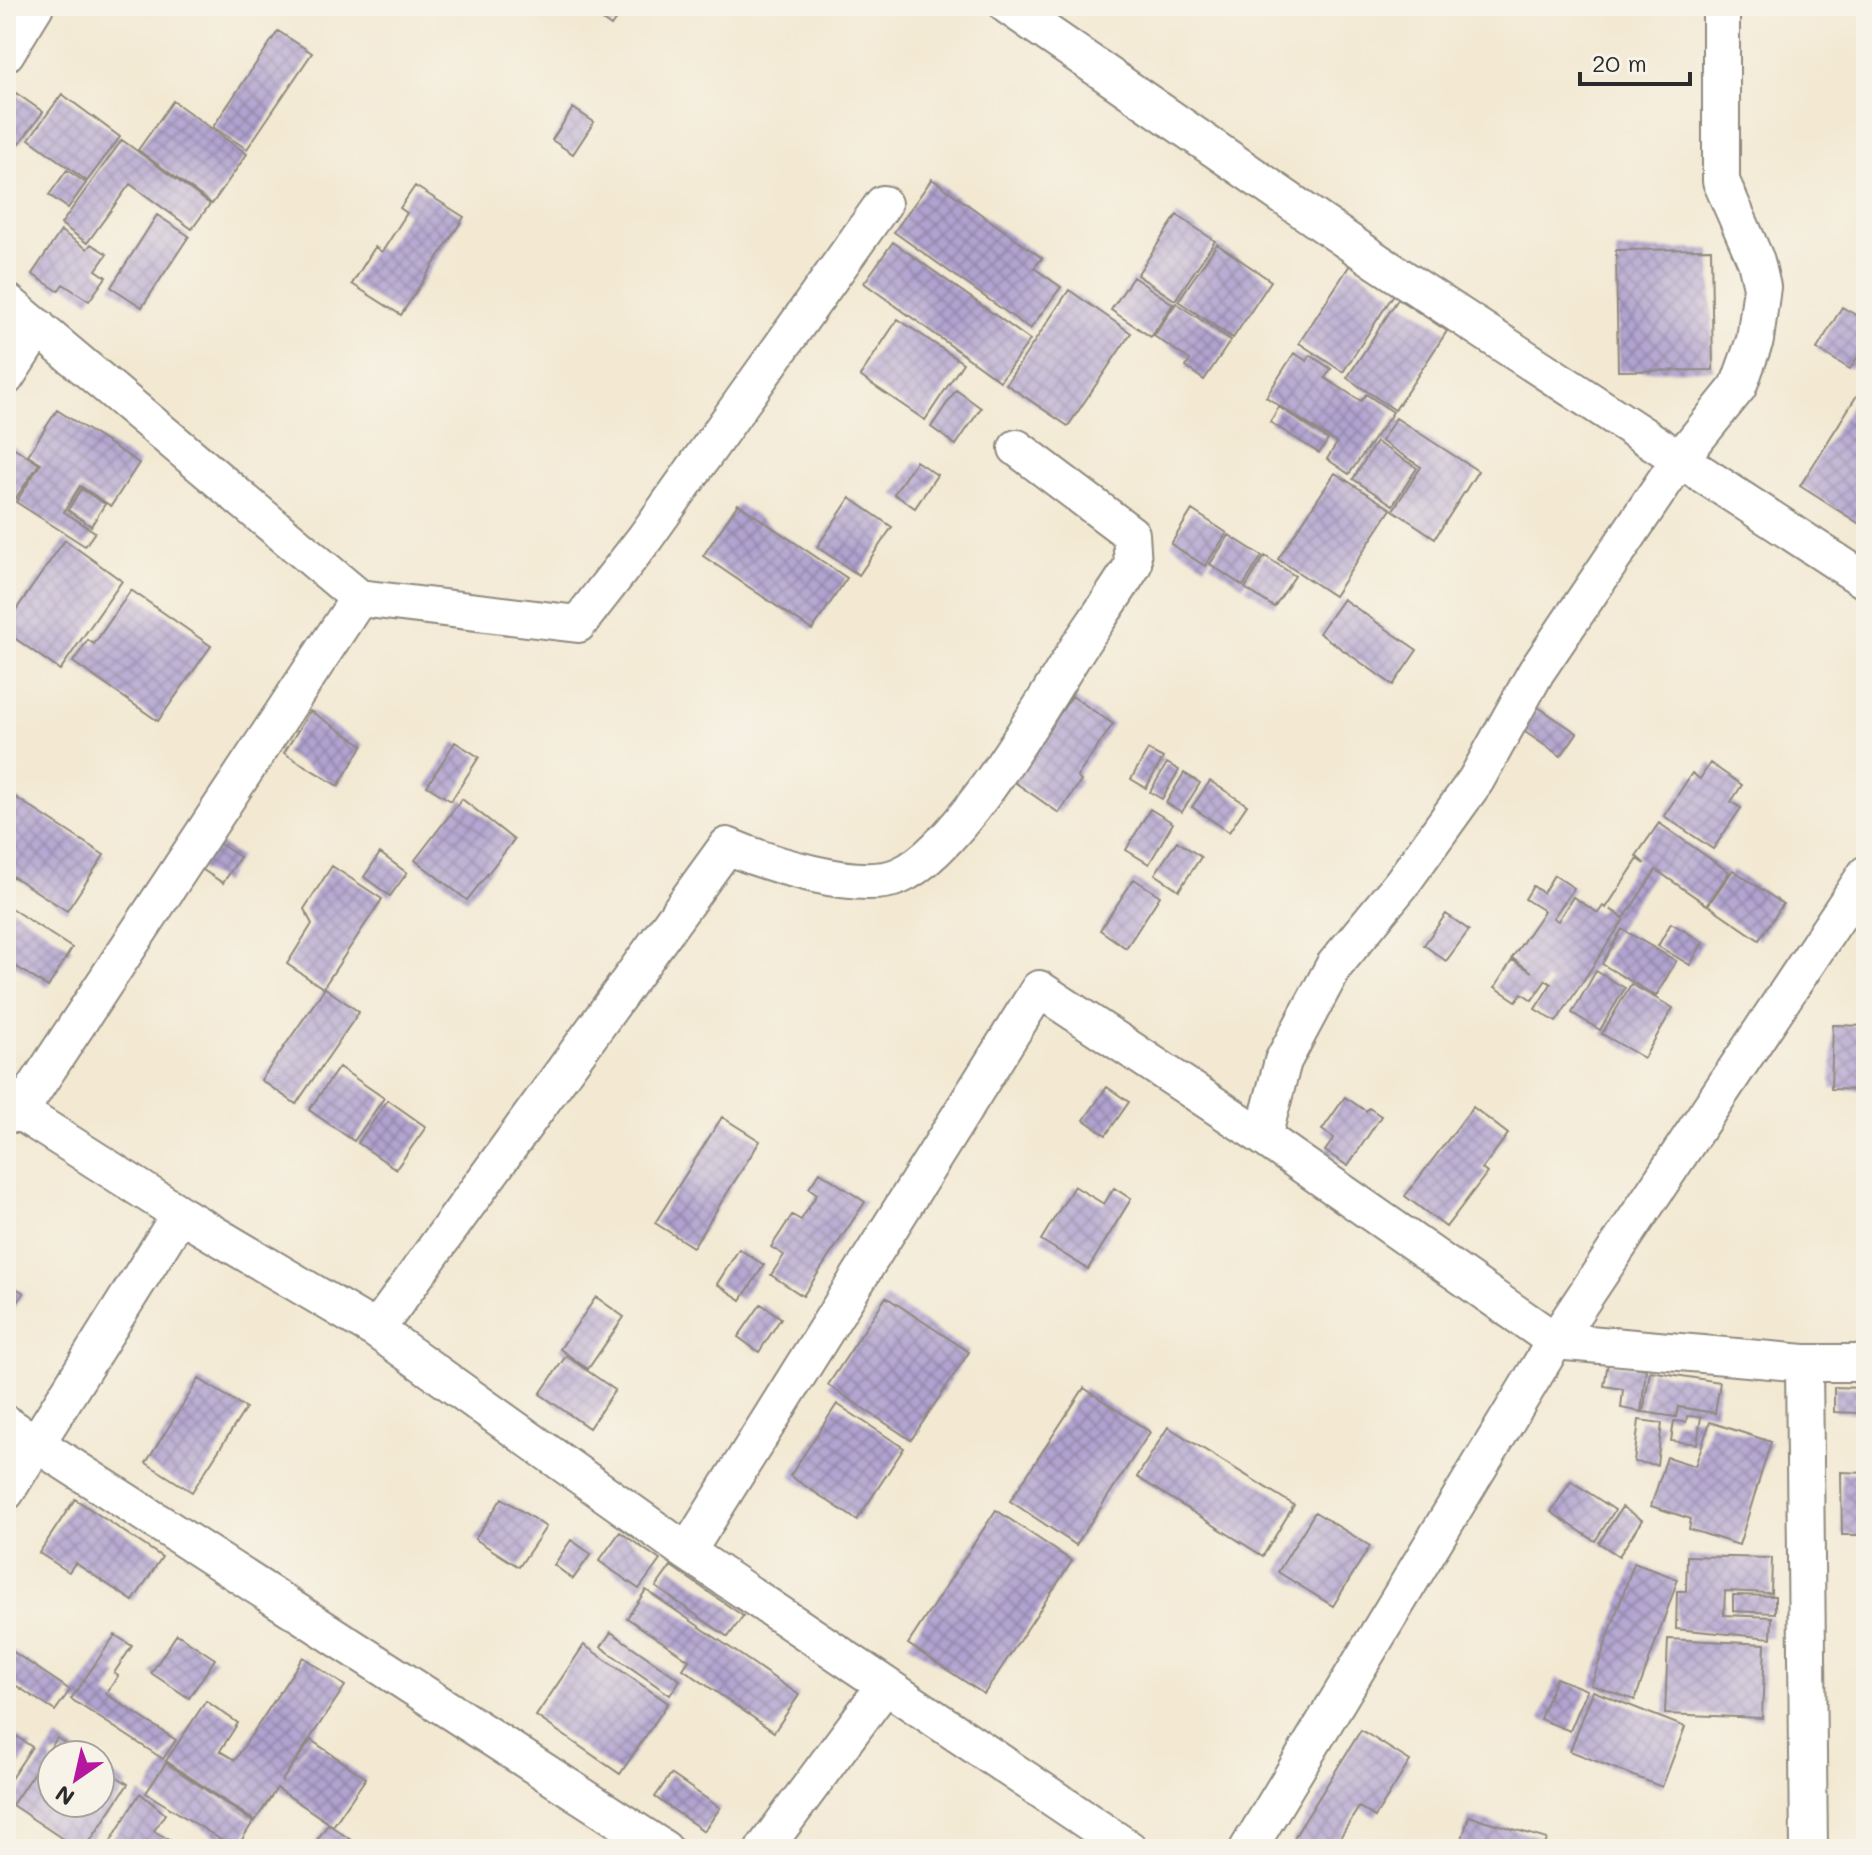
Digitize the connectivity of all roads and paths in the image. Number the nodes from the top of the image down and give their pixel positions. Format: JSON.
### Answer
{"nodes":[{"id":1,"x":35,"y":6,"type":"edge"},
{"id":2,"x":1008,"y":6,"type":"edge"},
{"id":3,"x":1721,"y":6,"type":"edge"},
{"id":4,"x":6,"y":53,"type":"edge"},
{"id":5,"x":883,"y":204,"type":"dead end"},
{"id":6,"x":6,"y":301,"type":"edge"},
{"id":7,"x":38,"y":327,"type":"junction"},
{"id":8,"x":6,"y":377,"type":"edge"},
{"id":9,"x":1017,"y":448,"type":"dead end"},
{"id":10,"x":1679,"y":460,"type":"junction"},
{"id":11,"x":1866,"y":581,"type":"edge"},
{"id":12,"x":359,"y":598,"type":"junction"},
{"id":13,"x":1866,"y":874,"type":"edge"},
{"id":14,"x":12,"y":1109,"type":"edge"},
{"id":15,"x":1263,"y":1137,"type":"junction"},
{"id":16,"x":180,"y":1214,"type":"junction"},
{"id":17,"x":376,"y":1330,"type":"junction"},
{"id":18,"x":1555,"y":1341,"type":"junction"},
{"id":19,"x":1804,"y":1363,"type":"junction"},
{"id":20,"x":1866,"y":1363,"type":"edge"},
{"id":21,"x":6,"y":1424,"type":"edge"},
{"id":22,"x":36,"y":1444,"type":"junction"},
{"id":23,"x":6,"y":1492,"type":"edge"},
{"id":24,"x":687,"y":1552,"type":"junction"},
{"id":25,"x":884,"y":1687,"type":"junction"},
{"id":26,"x":664,"y":1849,"type":"edge"},
{"id":27,"x":764,"y":1849,"type":"edge"},
{"id":28,"x":1129,"y":1849,"type":"edge"},
{"id":29,"x":1248,"y":1849,"type":"edge"},
{"id":30,"x":1809,"y":1849,"type":"edge"}],
"edges":[{"from":1,"to":4,"type":"street"},
{"from":2,"to":10,"type":"street"},
{"from":3,"to":10,"type":"street"},
{"from":5,"to":12,"type":"street"},
{"from":6,"to":7,"type":"street"},
{"from":7,"to":8,"type":"street"},
{"from":7,"to":12,"type":"street"},
{"from":9,"to":17,"type":"street"},
{"from":10,"to":11,"type":"street"},
{"from":10,"to":15,"type":"street"},
{"from":12,"to":14,"type":"street"},
{"from":13,"to":18,"type":"street"},
{"from":14,"to":16,"type":"street"},
{"from":15,"to":18,"type":"street"},
{"from":15,"to":24,"type":"street"},
{"from":16,"to":17,"type":"street"},
{"from":16,"to":22,"type":"street"},
{"from":17,"to":24,"type":"street"},
{"from":18,"to":19,"type":"street"},
{"from":18,"to":29,"type":"street"},
{"from":19,"to":20,"type":"street"},
{"from":19,"to":30,"type":"street"},
{"from":21,"to":22,"type":"street"},
{"from":22,"to":23,"type":"street"},
{"from":22,"to":26,"type":"street"},
{"from":24,"to":25,"type":"street"},
{"from":25,"to":27,"type":"street"},
{"from":25,"to":28,"type":"street"}]}
